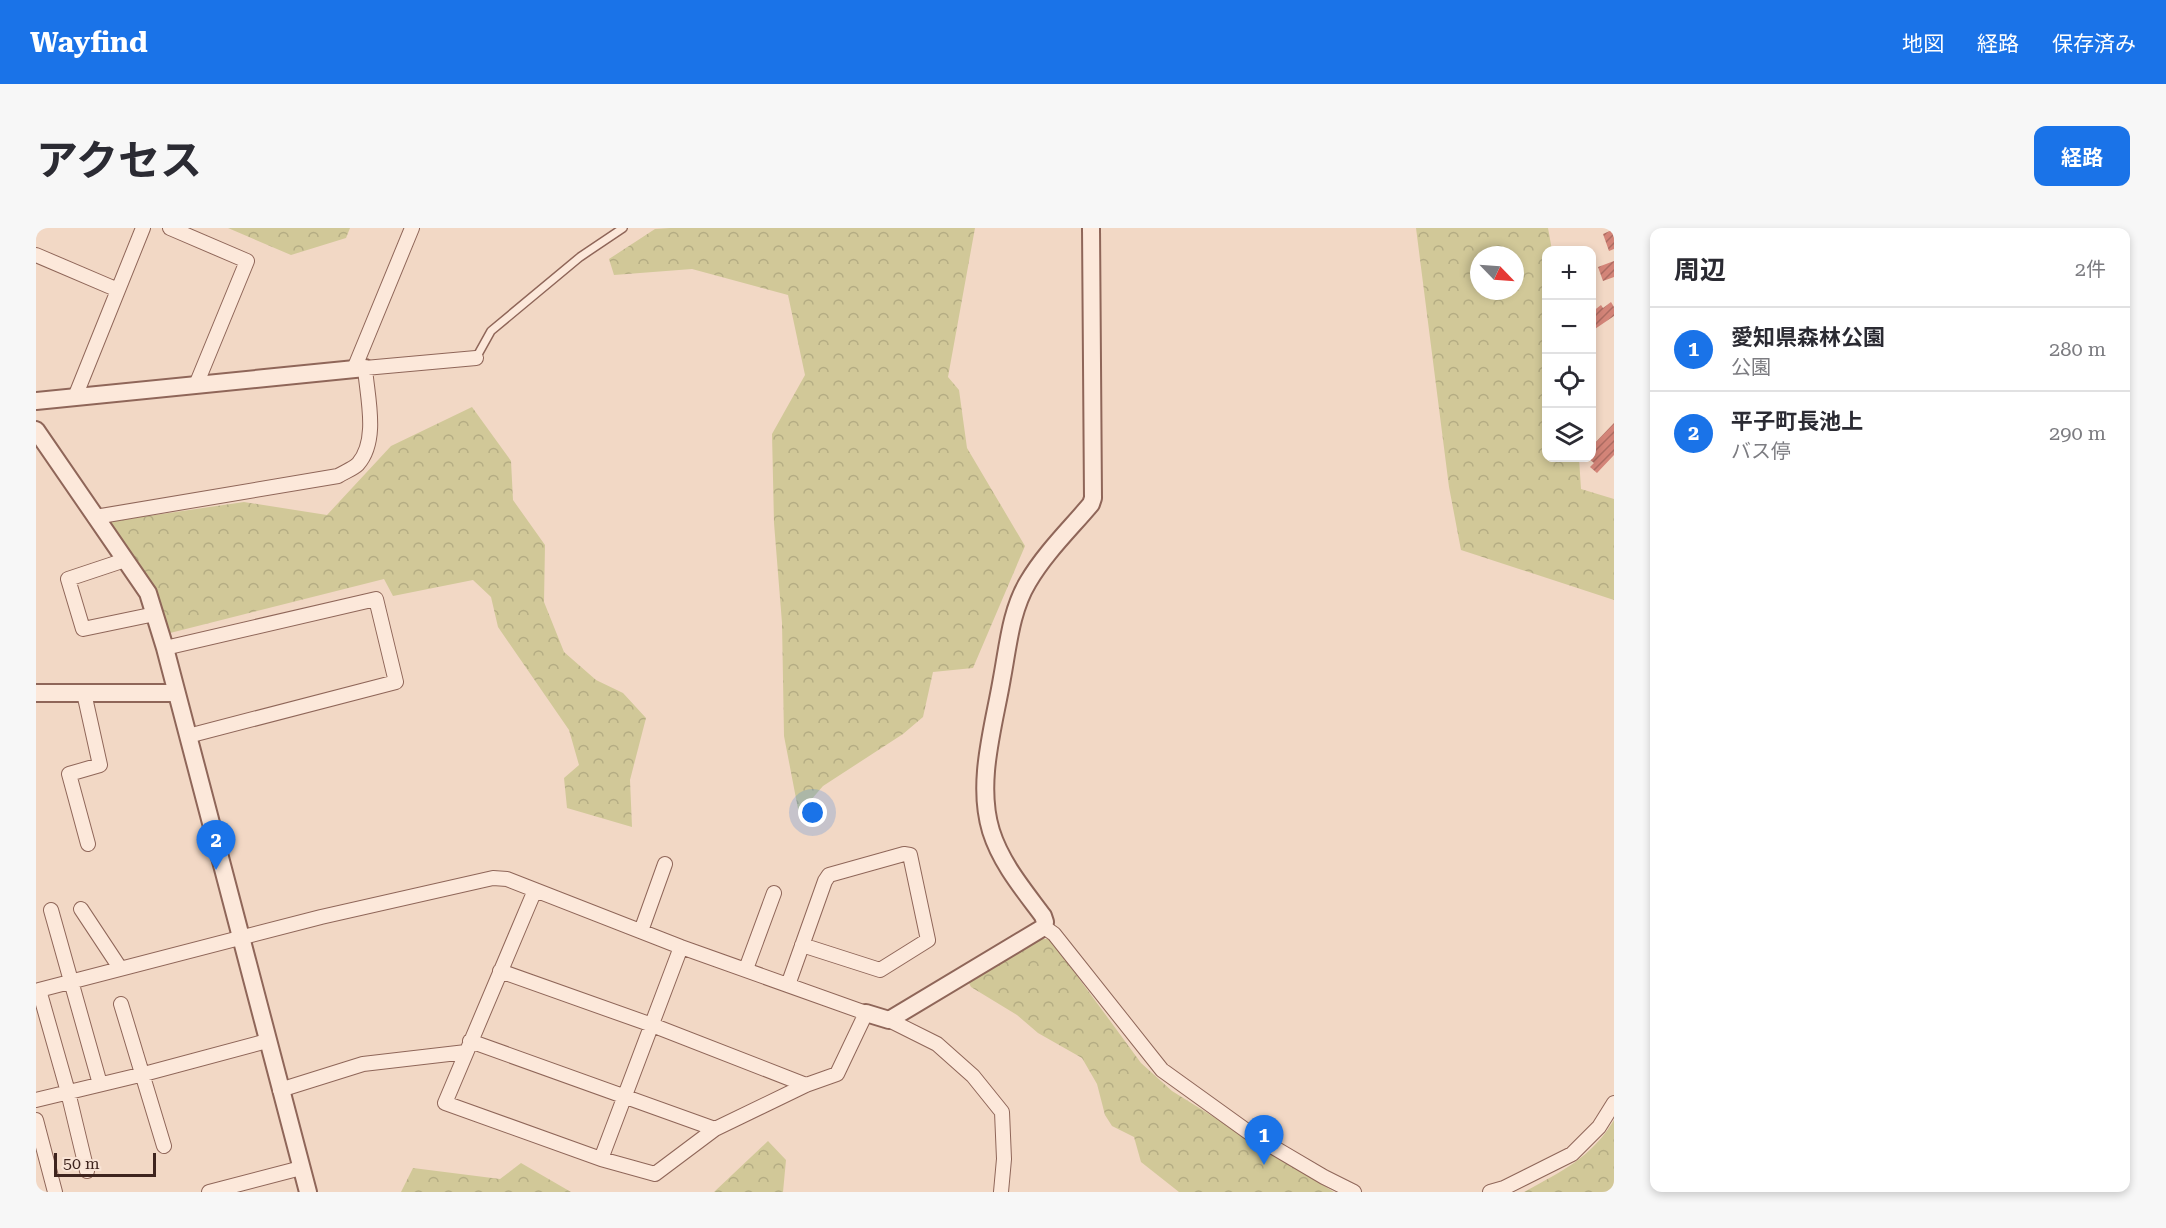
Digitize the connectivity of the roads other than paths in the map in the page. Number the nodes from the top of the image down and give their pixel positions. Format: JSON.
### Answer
{"nodes":[{"id":1,"x":143,"y":228,"type":"edge"},
{"id":2,"x":170,"y":228,"type":"edge"},
{"id":3,"x":412,"y":228,"type":"edge"},
{"id":4,"x":623,"y":228,"type":"edge"},
{"id":5,"x":1091,"y":228,"type":"edge"},
{"id":6,"x":36,"y":255,"type":"edge"},
{"id":7,"x":118,"y":290,"type":"junction"},
{"id":8,"x":476,"y":358,"type":"joint"},
{"id":9,"x":359,"y":368,"type":"junction"},
{"id":10,"x":196,"y":385,"type":"junction"},
{"id":11,"x":75,"y":397,"type":"junction"},
{"id":12,"x":36,"y":401,"type":"edge"},
{"id":13,"x":36,"y":430,"type":"edge"},
{"id":14,"x":95,"y":517,"type":"junction"},
{"id":15,"x":125,"y":560,"type":"junction"},
{"id":16,"x":155,"y":614,"type":"junction"},
{"id":17,"x":165,"y":648,"type":"junction"},
{"id":18,"x":36,"y":693,"type":"edge"},
{"id":19,"x":84,"y":693,"type":"junction"},
{"id":20,"x":176,"y":693,"type":"junction"},
{"id":21,"x":188,"y":736,"type":"junction"},
{"id":22,"x":88,"y":844,"type":"dead end"},
{"id":23,"x":665,"y":864,"type":"dead end"},
{"id":24,"x":535,"y":890,"type":"junction"},
{"id":25,"x":774,"y":893,"type":"dead end"},
{"id":26,"x":81,"y":909,"type":"dead end"},
{"id":27,"x":51,"y":910,"type":"dead end"},
{"id":28,"x":1044,"y":927,"type":"junction"},
{"id":29,"x":641,"y":931,"type":"junction"},
{"id":30,"x":241,"y":938,"type":"junction"},
{"id":31,"x":802,"y":945,"type":"junction"},
{"id":32,"x":681,"y":947,"type":"junction"},
{"id":33,"x":120,"y":968,"type":"junction"},
{"id":34,"x":746,"y":969,"type":"junction"},
{"id":35,"x":500,"y":971,"type":"junction"},
{"id":36,"x":72,"y":981,"type":"junction"},
{"id":37,"x":788,"y":985,"type":"junction"},
{"id":38,"x":121,"y":1005,"type":"dead end"},
{"id":39,"x":866,"y":1012,"type":"junction"},
{"id":40,"x":889,"y":1020,"type":"junction"},
{"id":41,"x":652,"y":1025,"type":"junction"},
{"id":42,"x":267,"y":1041,"type":"junction"},
{"id":43,"x":468,"y":1047,"type":"junction"},
{"id":44,"x":144,"y":1074,"type":"junction"},
{"id":45,"x":100,"y":1084,"type":"junction"},
{"id":46,"x":806,"y":1085,"type":"junction"},
{"id":47,"x":280,"y":1090,"type":"junction"},
{"id":48,"x":68,"y":1092,"type":"junction"},
{"id":49,"x":625,"y":1098,"type":"junction"},
{"id":50,"x":36,"y":1100,"type":"edge"},
{"id":51,"x":1614,"y":1103,"type":"edge"},
{"id":52,"x":36,"y":1120,"type":"edge"},
{"id":53,"x":715,"y":1129,"type":"junction"},
{"id":54,"x":164,"y":1146,"type":"dead end"},
{"id":55,"x":601,"y":1159,"type":"junction"},
{"id":56,"x":301,"y":1168,"type":"junction"},
{"id":57,"x":87,"y":1171,"type":"dead end"},
{"id":58,"x":55,"y":1192,"type":"edge"},
{"id":59,"x":209,"y":1192,"type":"edge"},
{"id":60,"x":308,"y":1192,"type":"edge"},
{"id":61,"x":1001,"y":1192,"type":"edge"},
{"id":62,"x":1354,"y":1192,"type":"edge"},
{"id":63,"x":1490,"y":1192,"type":"edge"}],
"edges":[{"from":1,"to":7,"type":"street"},
{"from":2,"to":10,"type":"street"},
{"from":3,"to":9,"type":"street"},
{"from":4,"to":8,"type":"lane"},
{"from":5,"to":28,"type":"street"},
{"from":6,"to":7,"type":"street"},
{"from":7,"to":11,"type":"street"},
{"from":8,"to":9,"type":"street"},
{"from":9,"to":10,"type":"street"},
{"from":9,"to":14,"type":"street"},
{"from":10,"to":11,"type":"street"},
{"from":11,"to":12,"type":"street"},
{"from":13,"to":14,"type":"street"},
{"from":14,"to":15,"type":"street"},
{"from":15,"to":16,"type":"street"},
{"from":15,"to":16,"type":"street"},
{"from":16,"to":17,"type":"street"},
{"from":17,"to":20,"type":"street"},
{"from":17,"to":21,"type":"street"},
{"from":18,"to":19,"type":"street"},
{"from":19,"to":20,"type":"street"},
{"from":19,"to":22,"type":"street"},
{"from":20,"to":21,"type":"street"},
{"from":21,"to":30,"type":"street"},
{"from":23,"to":29,"type":"street"},
{"from":24,"to":29,"type":"street"},
{"from":24,"to":30,"type":"street"},
{"from":24,"to":35,"type":"street"},
{"from":25,"to":34,"type":"street"},
{"from":26,"to":33,"type":"street"},
{"from":27,"to":36,"type":"street"},
{"from":28,"to":40,"type":"street"},
{"from":28,"to":62,"type":"street"},
{"from":29,"to":32,"type":"street"},
{"from":30,"to":33,"type":"street"},
{"from":30,"to":42,"type":"street"},
{"from":31,"to":31,"type":"street"},
{"from":31,"to":37,"type":"street"},
{"from":32,"to":34,"type":"street"},
{"from":32,"to":41,"type":"street"},
{"from":33,"to":36,"type":"street"},
{"from":34,"to":37,"type":"street"},
{"from":35,"to":41,"type":"street"},
{"from":35,"to":43,"type":"street"},
{"from":36,"to":45,"type":"street"},
{"from":36,"to":48,"type":"street"},
{"from":37,"to":39,"type":"street"},
{"from":38,"to":44,"type":"street"},
{"from":39,"to":40,"type":"street"},
{"from":39,"to":46,"type":"street"},
{"from":40,"to":61,"type":"street"},
{"from":41,"to":46,"type":"street"},
{"from":41,"to":49,"type":"street"},
{"from":42,"to":44,"type":"street"},
{"from":42,"to":47,"type":"street"},
{"from":43,"to":47,"type":"street"},
{"from":43,"to":49,"type":"street"},
{"from":43,"to":55,"type":"street"},
{"from":44,"to":45,"type":"street"},
{"from":44,"to":54,"type":"street"},
{"from":45,"to":48,"type":"street"},
{"from":46,"to":53,"type":"street"},
{"from":47,"to":56,"type":"street"},
{"from":48,"to":50,"type":"street"},
{"from":48,"to":57,"type":"street"},
{"from":49,"to":53,"type":"street"},
{"from":49,"to":55,"type":"street"},
{"from":51,"to":63,"type":"street"},
{"from":52,"to":58,"type":"street"},
{"from":53,"to":55,"type":"street"},
{"from":56,"to":59,"type":"street"},
{"from":56,"to":60,"type":"street"}]}
